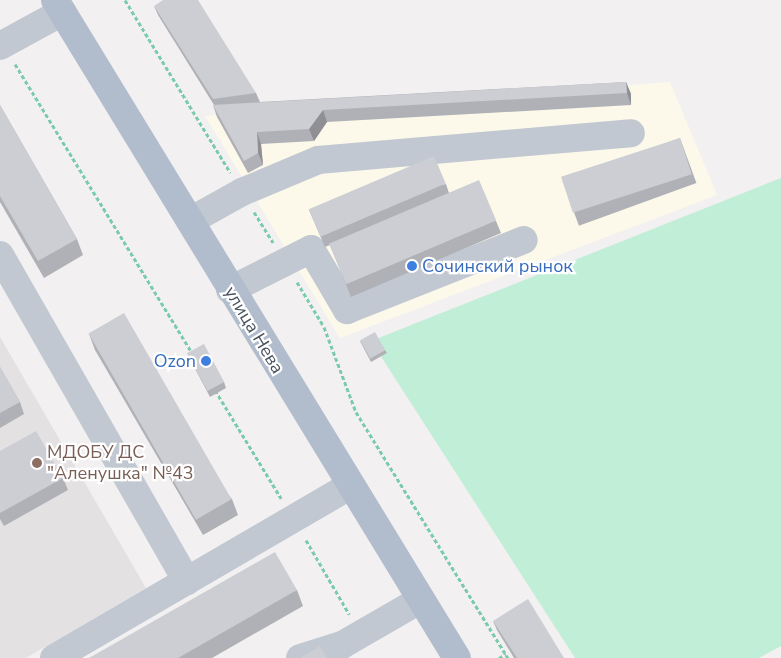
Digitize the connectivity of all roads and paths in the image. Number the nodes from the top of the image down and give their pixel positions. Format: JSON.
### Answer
{"nodes":[{"id":1,"x":125,"y":0,"type":"edge"},
{"id":2,"x":58,"y":6,"type":"edge"},
{"id":3,"x":2,"y":46,"type":"edge"},
{"id":4,"x":631,"y":133,"type":"dead end"},
{"id":5,"x":242,"y":192,"type":"junction"},
{"id":6,"x":190,"y":221,"type":"junction"},
{"id":7,"x":524,"y":240,"type":"dead end"},
{"id":8,"x":0,"y":255,"type":"edge"},
{"id":9,"x":285,"y":263,"type":"junction"},
{"id":10,"x":230,"y":290,"type":"junction"},
{"id":11,"x":195,"y":358,"type":"edge"},
{"id":12,"x":211,"y":383,"type":"edge"},
{"id":13,"x":350,"y":486,"type":"junction"},
{"id":14,"x":294,"y":519,"type":"junction"},
{"id":15,"x":187,"y":581,"type":"junction"},
{"id":16,"x":420,"y":600,"type":"junction"},
{"id":17,"x":360,"y":634,"type":"junction"},
{"id":18,"x":506,"y":654,"type":"junction"},
{"id":19,"x":54,"y":658,"type":"edge"},
{"id":20,"x":300,"y":658,"type":"edge"},
{"id":21,"x":457,"y":658,"type":"edge"},
{"id":22,"x":499,"y":658,"type":"edge"},
{"id":23,"x":508,"y":658,"type":"edge"}],
"edges":[{"from":1,"to":5,"type":"path"},
{"from":2,"to":3,"type":"street"},
{"from":2,"to":6,"type":"main road","name":"улица Нева"},
{"from":3,"to":11,"type":"path"},
{"from":4,"to":5,"type":"street"},
{"from":5,"to":6,"type":"street"},
{"from":5,"to":9,"type":"path"},
{"from":6,"to":10,"type":"main road","name":"улица Нева"},
{"from":7,"to":9,"type":"street"},
{"from":8,"to":15,"type":"street"},
{"from":9,"to":10,"type":"street"},
{"from":9,"to":18,"type":"path"},
{"from":10,"to":13,"type":"main road","name":"улица Нева"},
{"from":12,"to":14,"type":"path"},
{"from":13,"to":14,"type":"street"},
{"from":13,"to":16,"type":"main road","name":"улица Нева"},
{"from":14,"to":15,"type":"street"},
{"from":14,"to":17,"type":"path"},
{"from":15,"to":19,"type":"street"},
{"from":16,"to":17,"type":"street"},
{"from":16,"to":21,"type":"main road","name":"улица Нева"},
{"from":17,"to":20,"type":"street"},
{"from":18,"to":22,"type":"path"},
{"from":18,"to":23,"type":"path"}]}
